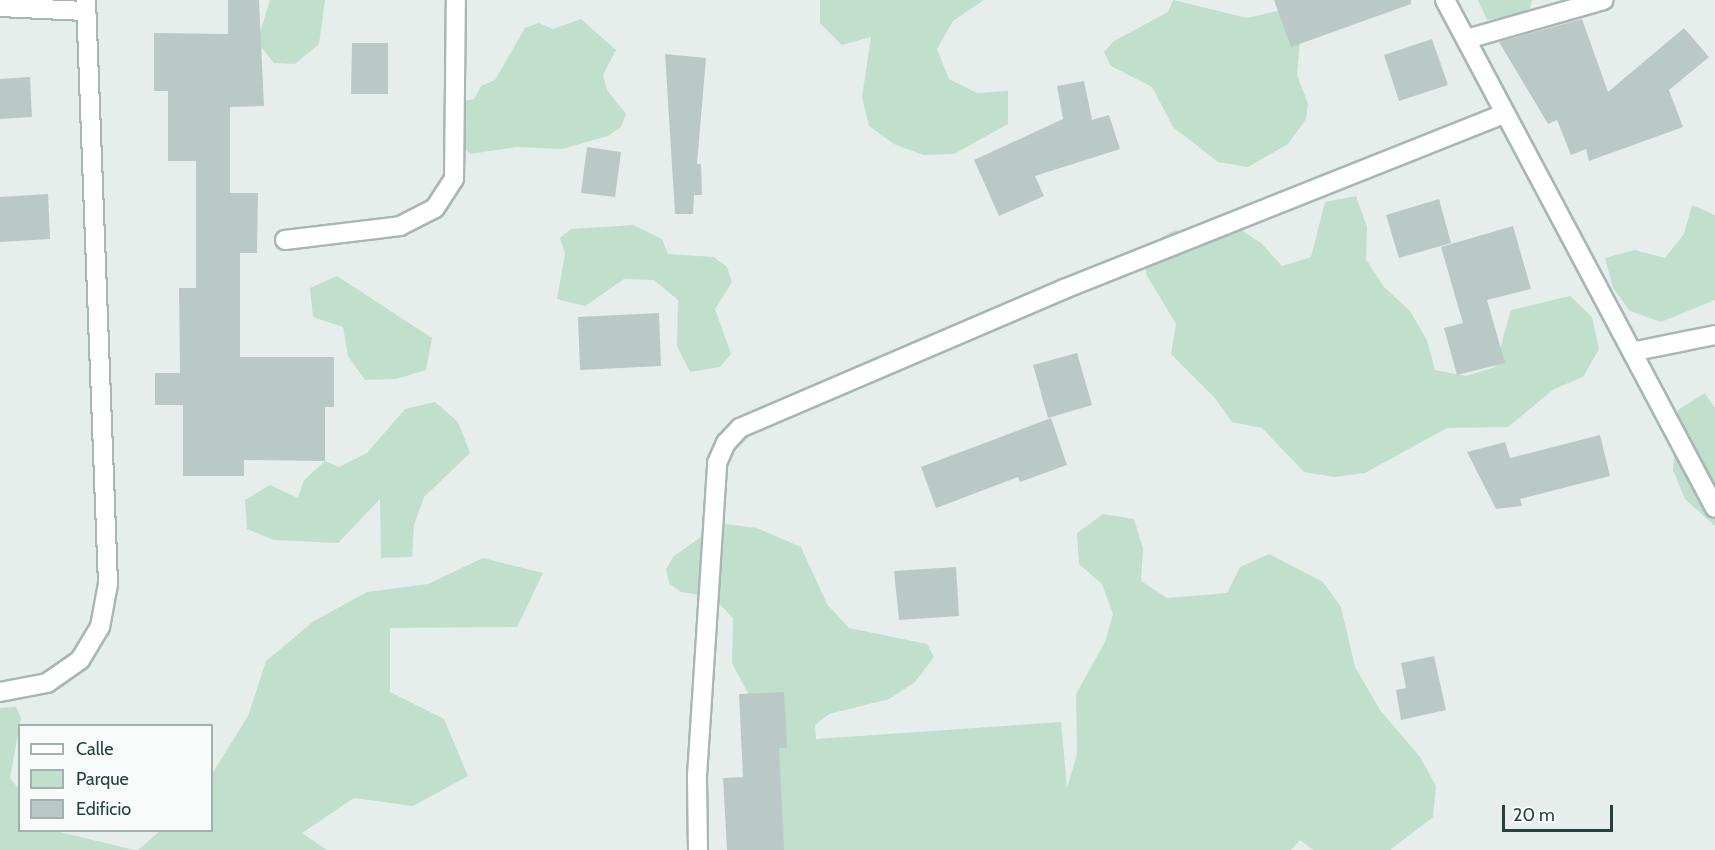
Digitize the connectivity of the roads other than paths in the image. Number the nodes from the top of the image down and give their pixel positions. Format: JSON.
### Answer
{"nodes":[{"id":1,"x":456,"y":0,"type":"edge"},
{"id":2,"x":1445,"y":0,"type":"edge"},
{"id":3,"x":1604,"y":0,"type":"edge"},
{"id":4,"x":86,"y":5,"type":"edge"},
{"id":5,"x":0,"y":7,"type":"edge"},
{"id":6,"x":1467,"y":39,"type":"junction"},
{"id":7,"x":1504,"y":114,"type":"junction"},
{"id":8,"x":285,"y":240,"type":"dead end"},
{"id":9,"x":1715,"y":335,"type":"edge"},
{"id":10,"x":1636,"y":351,"type":"junction"},
{"id":11,"x":1715,"y":507,"type":"edge"},
{"id":12,"x":0,"y":692,"type":"edge"},
{"id":13,"x":698,"y":850,"type":"edge"}],
"edges":[{"from":1,"to":8,"type":"street"},
{"from":2,"to":6,"type":"street"},
{"from":3,"to":6,"type":"street"},
{"from":4,"to":5,"type":"street"},
{"from":4,"to":12,"type":"street"},
{"from":6,"to":7,"type":"street"},
{"from":7,"to":10,"type":"street"},
{"from":7,"to":13,"type":"street"},
{"from":9,"to":10,"type":"street"},
{"from":10,"to":11,"type":"street"}]}
